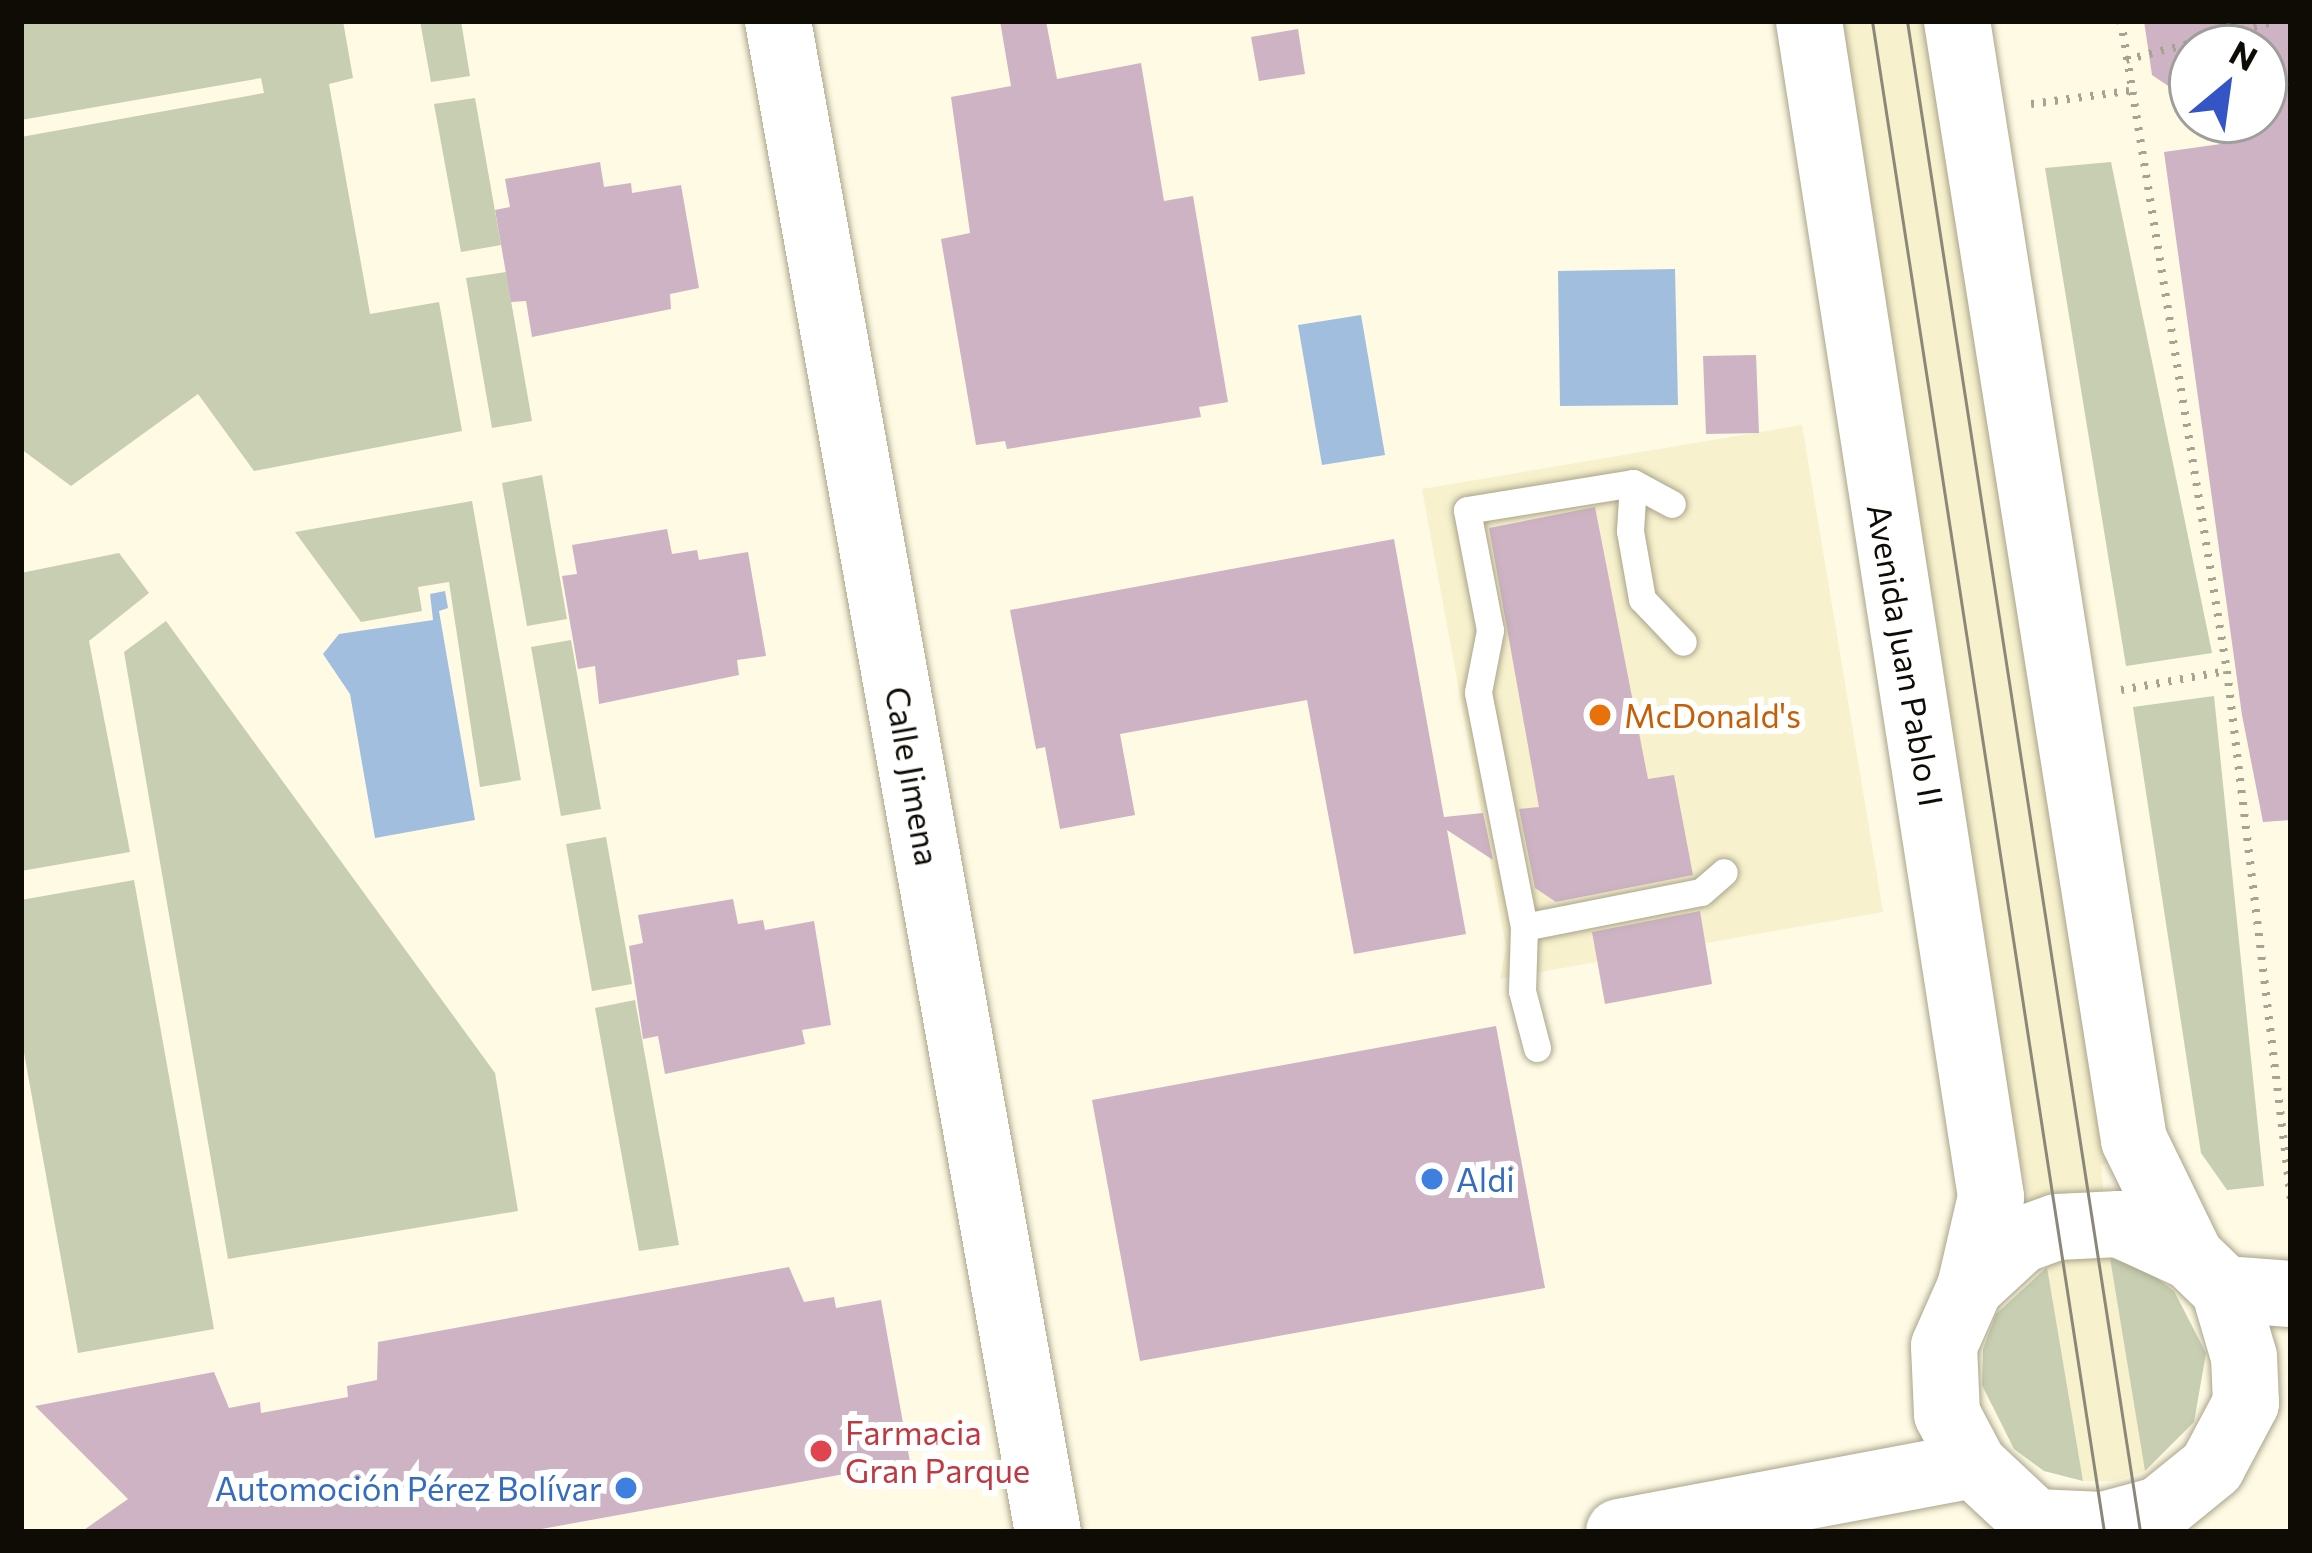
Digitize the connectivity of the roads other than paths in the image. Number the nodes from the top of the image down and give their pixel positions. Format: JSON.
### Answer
{"nodes":[{"id":1,"x":778,"y":21,"type":"edge"},
{"id":2,"x":1809,"y":21,"type":"edge"},
{"id":3,"x":1957,"y":21,"type":"edge"},
{"id":4,"x":1633,"y":483,"type":"junction"},
{"id":5,"x":1672,"y":504,"type":"dead end"},
{"id":6,"x":1683,"y":642,"type":"dead end"},
{"id":7,"x":1724,"y":872,"type":"dead end"},
{"id":8,"x":1524,"y":927,"type":"junction"},
{"id":9,"x":1537,"y":1048,"type":"dead end"},
{"id":10,"x":2207,"y":1273,"type":"junction"},
{"id":11,"x":1970,"y":1287,"type":"junction"},
{"id":12,"x":2291,"y":1294,"type":"edge"},
{"id":13,"x":2269,"y":1393,"type":"edge"},
{"id":14,"x":1974,"y":1465,"type":"junction"},
{"id":15,"x":2195,"y":1512,"type":"edge"},
{"id":16,"x":2037,"y":1527,"type":"edge"},
{"id":17,"x":1048,"y":1532,"type":"edge"},
{"id":18,"x":1619,"y":1532,"type":"edge"}],
"edges":[{"from":1,"to":17,"type":"main road","name":"Calle Jimena"},
{"from":2,"to":11,"type":"main road","name":"Avenida Juan Pablo II"},
{"from":3,"to":10,"type":"main road"},
{"from":4,"to":5,"type":"lane"},
{"from":4,"to":6,"type":"lane"},
{"from":4,"to":8,"type":"lane"},
{"from":7,"to":8,"type":"lane"},
{"from":8,"to":9,"type":"lane"},
{"from":10,"to":11,"type":"main road"},
{"from":10,"to":12,"type":"main road"},
{"from":10,"to":13,"type":"main road"},
{"from":11,"to":14,"type":"main road"},
{"from":13,"to":15,"type":"main road"},
{"from":14,"to":16,"type":"main road"},
{"from":14,"to":18,"type":"main road"},
{"from":15,"to":16,"type":"main road"}]}
